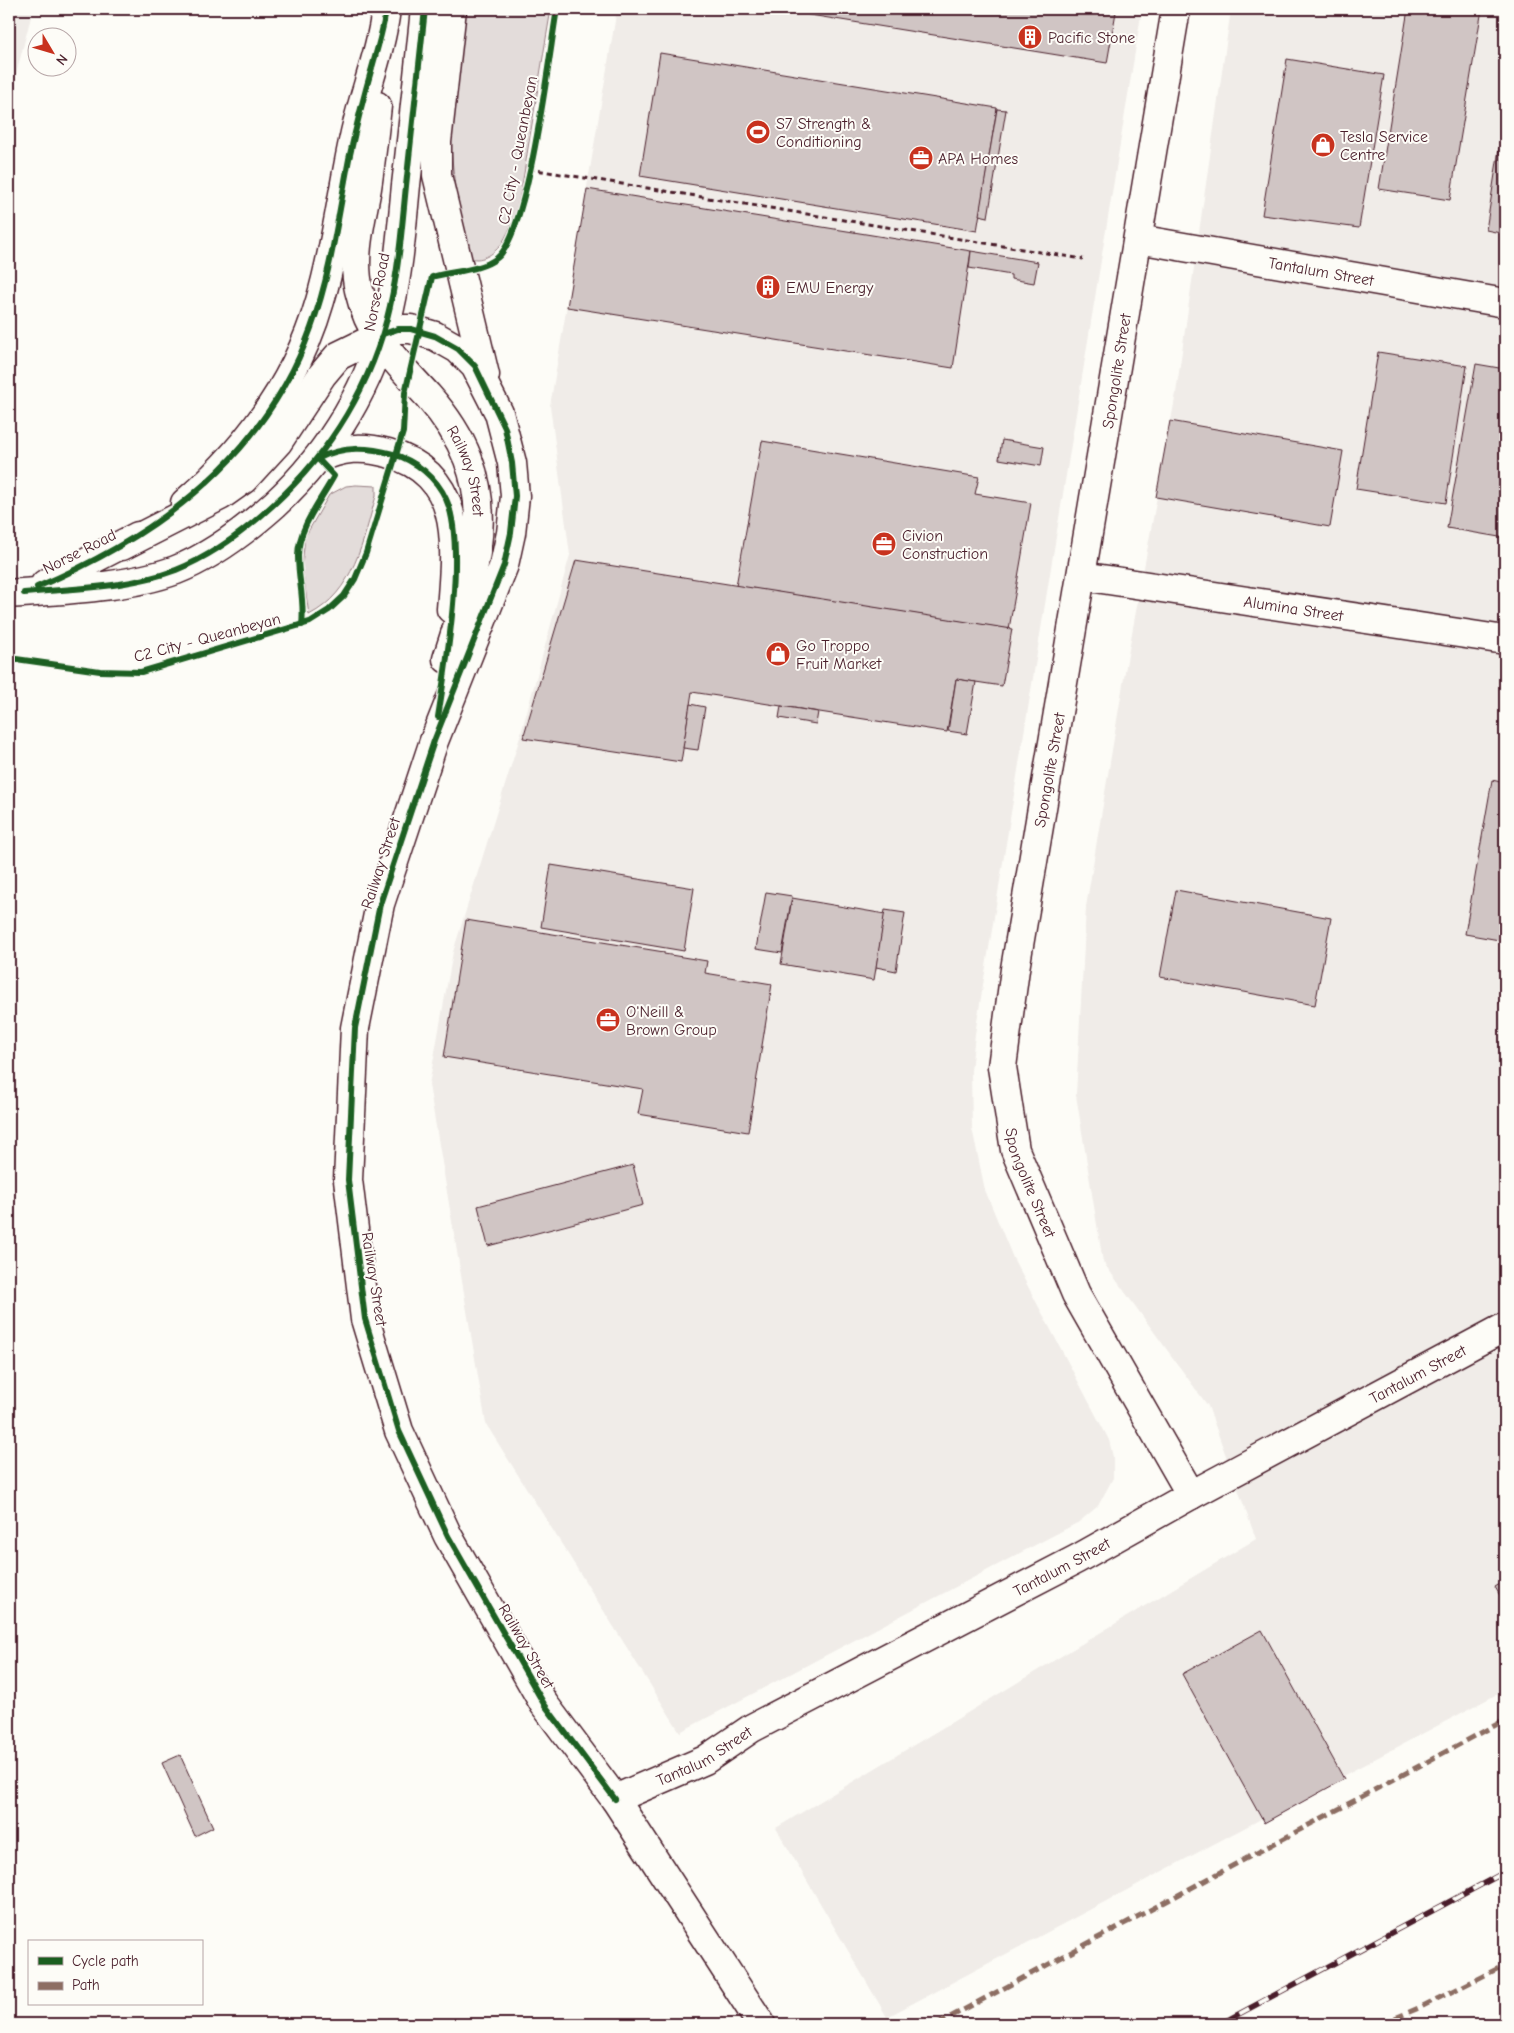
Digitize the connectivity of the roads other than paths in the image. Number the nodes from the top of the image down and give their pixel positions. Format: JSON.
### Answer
{"nodes":[{"id":1,"x":425,"y":9,"type":"edge"},
{"id":2,"x":452,"y":9,"type":"edge"},
{"id":3,"x":1176,"y":9,"type":"edge"},
{"id":4,"x":386,"y":13,"type":"edge"},
{"id":5,"x":1138,"y":239,"type":"junction"},
{"id":6,"x":1505,"y":303,"type":"edge"},
{"id":7,"x":380,"y":338,"type":"junction"},
{"id":8,"x":489,"y":391,"type":"junction"},
{"id":9,"x":318,"y":459,"type":"junction"},
{"id":10,"x":122,"y":546,"type":"junction"},
{"id":11,"x":1082,"y":576,"type":"junction"},
{"id":12,"x":16,"y":594,"type":"edge"},
{"id":13,"x":1505,"y":640,"type":"edge"},
{"id":14,"x":447,"y":659,"type":"junction"},
{"id":15,"x":434,"y":741,"type":"junction"},
{"id":16,"x":1505,"y":1327,"type":"edge"},
{"id":17,"x":1191,"y":1495,"type":"junction"},
{"id":18,"x":615,"y":1799,"type":"junction"},
{"id":19,"x":761,"y":2024,"type":"edge"}],
"edges":[{"from":1,"to":7,"type":"main road","name":"Norse Road"},
{"from":2,"to":8,"type":"main road"},
{"from":3,"to":5,"type":"main road","name":"Spongolite Street"},
{"from":4,"to":7,"type":"main road","name":"Railway Street"},
{"from":4,"to":10,"type":"main road","name":"Norse Road"},
{"from":5,"to":6,"type":"main road","name":"Tantalum Street"},
{"from":5,"to":11,"type":"main road","name":"Spongolite Street"},
{"from":7,"to":8,"type":"main road","name":"Railway Street"},
{"from":7,"to":9,"type":"main road","name":"Norse Road"},
{"from":7,"to":10,"type":"main road","name":"Railway Street"},
{"from":7,"to":14,"type":"main road","name":"Railway Street"},
{"from":8,"to":15,"type":"main road","name":"Railway Street"},
{"from":9,"to":12,"type":"main road","name":"Norse Road"},
{"from":9,"to":14,"type":"main road","name":"Railway Street"},
{"from":10,"to":12,"type":"main road","name":"Norse Road"},
{"from":11,"to":13,"type":"main road","name":"Alumina Street"},
{"from":11,"to":17,"type":"main road","name":"Spongolite Street"},
{"from":14,"to":15,"type":"main road","name":"Railway Street"},
{"from":15,"to":18,"type":"main road","name":"Railway Street"},
{"from":16,"to":17,"type":"main road","name":"Tantalum Street"},
{"from":17,"to":18,"type":"main road","name":"Tantalum Street"},
{"from":18,"to":19,"type":"main road","name":"Railway Street"}]}
